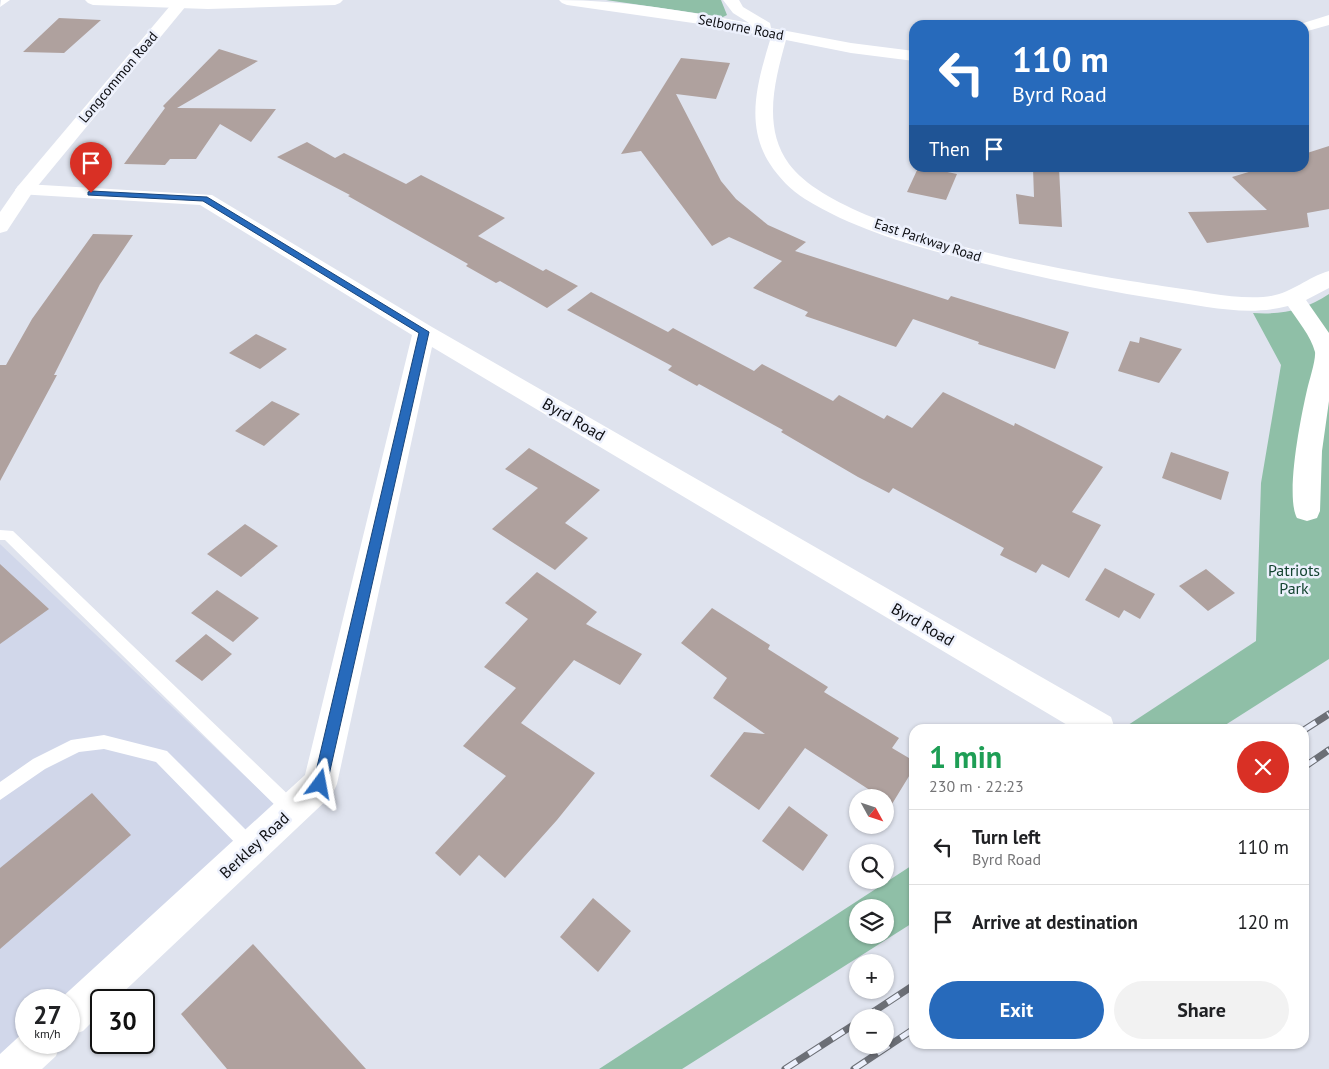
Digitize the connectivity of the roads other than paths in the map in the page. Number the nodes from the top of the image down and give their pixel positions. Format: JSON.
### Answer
{"nodes":[{"id":1,"x":6,"y":0,"type":"edge"},
{"id":2,"x":93,"y":0,"type":"edge"},
{"id":3,"x":334,"y":0,"type":"edge"},
{"id":4,"x":567,"y":0,"type":"edge"},
{"id":5,"x":731,"y":0,"type":"edge"},
{"id":6,"x":181,"y":1,"type":"edge"},
{"id":7,"x":0,"y":5,"type":"edge"},
{"id":8,"x":1329,"y":20,"type":"edge"},
{"id":9,"x":1309,"y":26,"type":"edge"},
{"id":10,"x":780,"y":34,"type":"junction"},
{"id":11,"x":909,"y":55,"type":"edge"},
{"id":12,"x":25,"y":190,"type":"junction"},
{"id":13,"x":0,"y":227,"type":"edge"},
{"id":14,"x":1329,"y":278,"type":"edge"},
{"id":15,"x":1290,"y":300,"type":"junction"},
{"id":16,"x":424,"y":332,"type":"junction"},
{"id":17,"x":1307,"y":511,"type":"dead end"},
{"id":18,"x":0,"y":535,"type":"edge"},
{"id":19,"x":1095,"y":724,"type":"edge"},
{"id":20,"x":0,"y":792,"type":"edge"},
{"id":21,"x":292,"y":810,"type":"junction"},
{"id":22,"x":251,"y":847,"type":"junction"},
{"id":23,"x":80,"y":1007,"type":"edge"},
{"id":24,"x":29,"y":1054,"type":"edge"},
{"id":25,"x":13,"y":1069,"type":"edge"}],
"edges":[{"from":1,"to":7,"type":"lane"},
{"from":2,"to":6,"type":"street"},
{"from":3,"to":6,"type":"street"},
{"from":4,"to":10,"type":"street","name":"Selborne Road"},
{"from":5,"to":10,"type":"street"},
{"from":6,"to":12,"type":"street","name":"Longcommon Road"},
{"from":8,"to":9,"type":"street"},
{"from":10,"to":11,"type":"street","name":"Selborne Road"},
{"from":10,"to":15,"type":"street","name":"East Parkway Road"},
{"from":12,"to":13,"type":"street","name":"Longcommon Road"},
{"from":12,"to":16,"type":"street","name":"Byrd Road"},
{"from":14,"to":15,"type":"street"},
{"from":15,"to":17,"type":"street"},
{"from":16,"to":19,"type":"street","name":"Byrd Road"},
{"from":16,"to":21,"type":"street","name":"Berkley Road"},
{"from":18,"to":21,"type":"lane"},
{"from":20,"to":22,"type":"lane"},
{"from":21,"to":22,"type":"street","name":"Berkley Road"},
{"from":22,"to":23,"type":"street","name":"Berkley Road"},
{"from":24,"to":25,"type":"street"}]}
